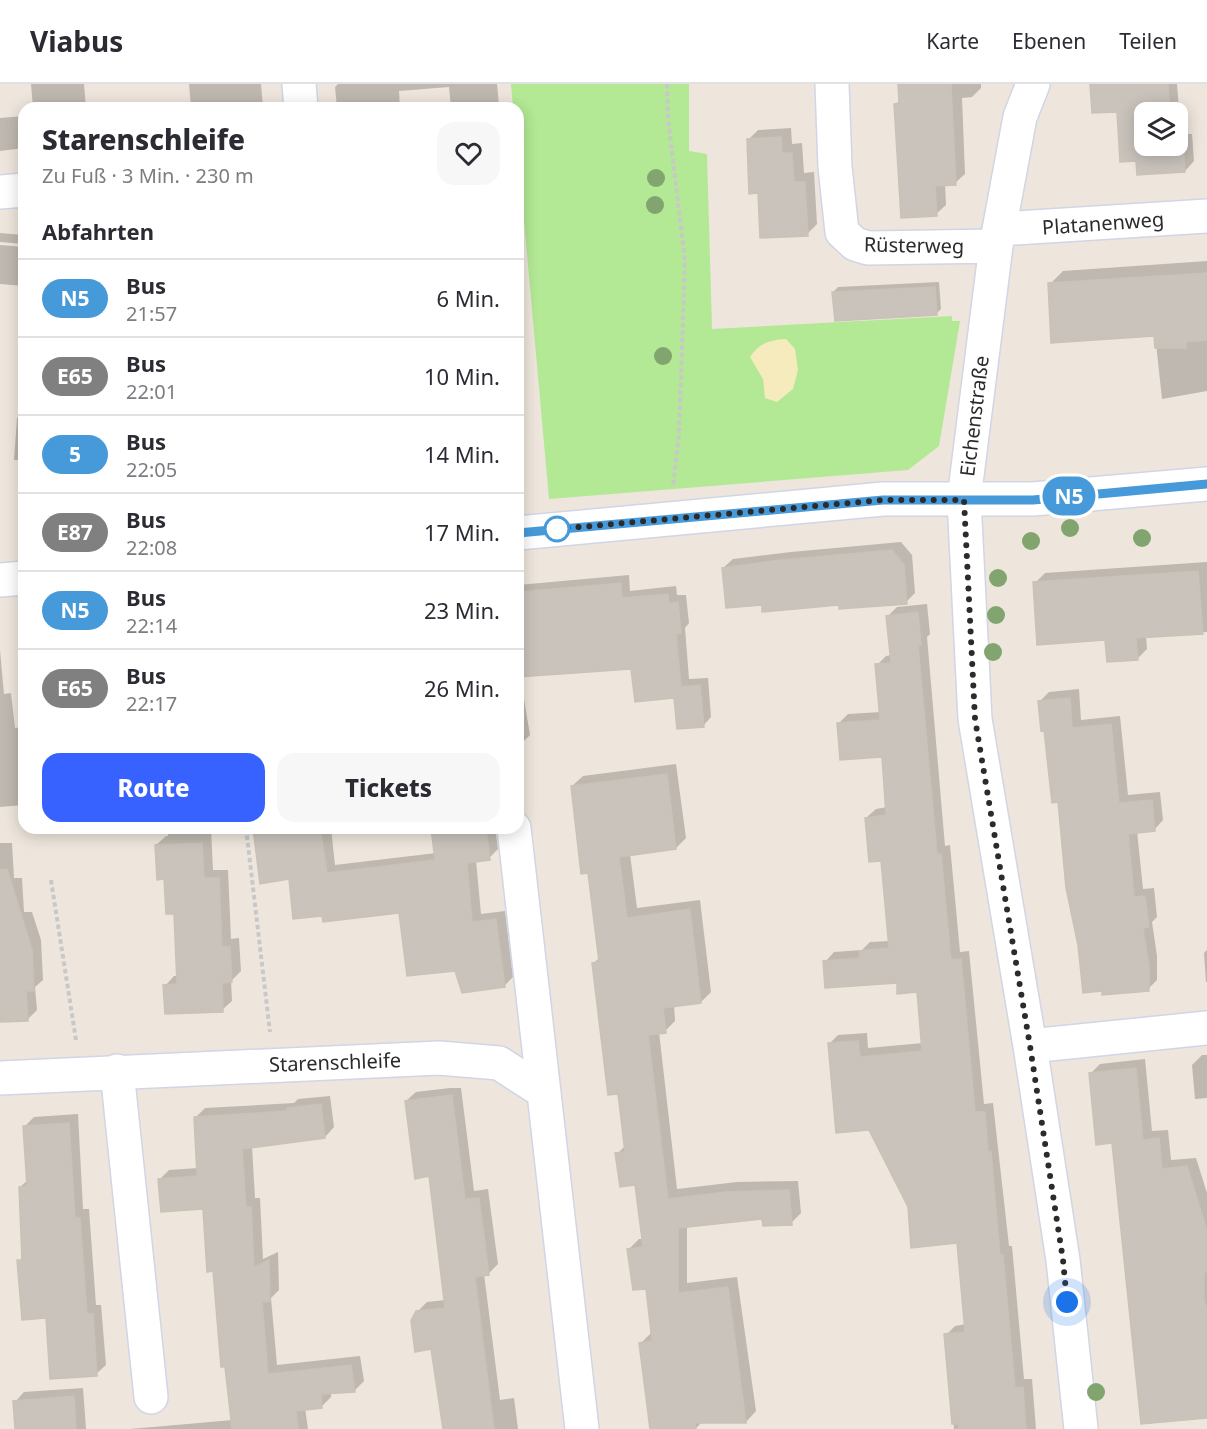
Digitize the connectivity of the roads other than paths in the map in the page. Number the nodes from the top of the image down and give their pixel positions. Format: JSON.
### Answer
{"nodes":[{"id":1,"x":299,"y":84,"type":"edge"},
{"id":2,"x":832,"y":84,"type":"edge"},
{"id":3,"x":1033,"y":84,"type":"edge"},
{"id":4,"x":300,"y":102,"type":"edge"},
{"id":5,"x":18,"y":190,"type":"edge"},
{"id":6,"x":0,"y":192,"type":"edge"},
{"id":7,"x":1207,"y":216,"type":"edge"},
{"id":8,"x":998,"y":238,"type":"junction"},
{"id":9,"x":1207,"y":484,"type":"edge"},
{"id":10,"x":964,"y":500,"type":"junction"},
{"id":11,"x":524,"y":532,"type":"edge"},
{"id":12,"x":18,"y":578,"type":"edge"},
{"id":13,"x":0,"y":580,"type":"edge"},
{"id":14,"x":515,"y":834,"type":"edge"},
{"id":15,"x":1207,"y":1028,"type":"edge"},
{"id":16,"x":1030,"y":1046,"type":"junction"},
{"id":17,"x":117,"y":1071,"type":"junction"},
{"id":18,"x":0,"y":1078,"type":"edge"},
{"id":19,"x":544,"y":1092,"type":"junction"},
{"id":20,"x":151,"y":1397,"type":"dead end"},
{"id":21,"x":582,"y":1429,"type":"edge"},
{"id":22,"x":1081,"y":1429,"type":"edge"}],
"edges":[{"from":1,"to":4,"type":"street"},
{"from":2,"to":8,"type":"street","name":"Rüsterweg"},
{"from":3,"to":8,"type":"street","name":"Eichenstraße"},
{"from":5,"to":6,"type":"street"},
{"from":7,"to":8,"type":"street","name":"Platanenweg"},
{"from":8,"to":10,"type":"street","name":"Eichenstraße"},
{"from":9,"to":10,"type":"street"},
{"from":10,"to":11,"type":"street"},
{"from":10,"to":16,"type":"street","name":"Eichenstraße"},
{"from":12,"to":13,"type":"street"},
{"from":14,"to":19,"type":"street"},
{"from":15,"to":16,"type":"street"},
{"from":16,"to":22,"type":"street","name":"Eichenstraße"},
{"from":17,"to":18,"type":"street","name":"Starenschleife"},
{"from":17,"to":19,"type":"street","name":"Starenschleife"},
{"from":17,"to":20,"type":"street"},
{"from":19,"to":21,"type":"street"}]}
